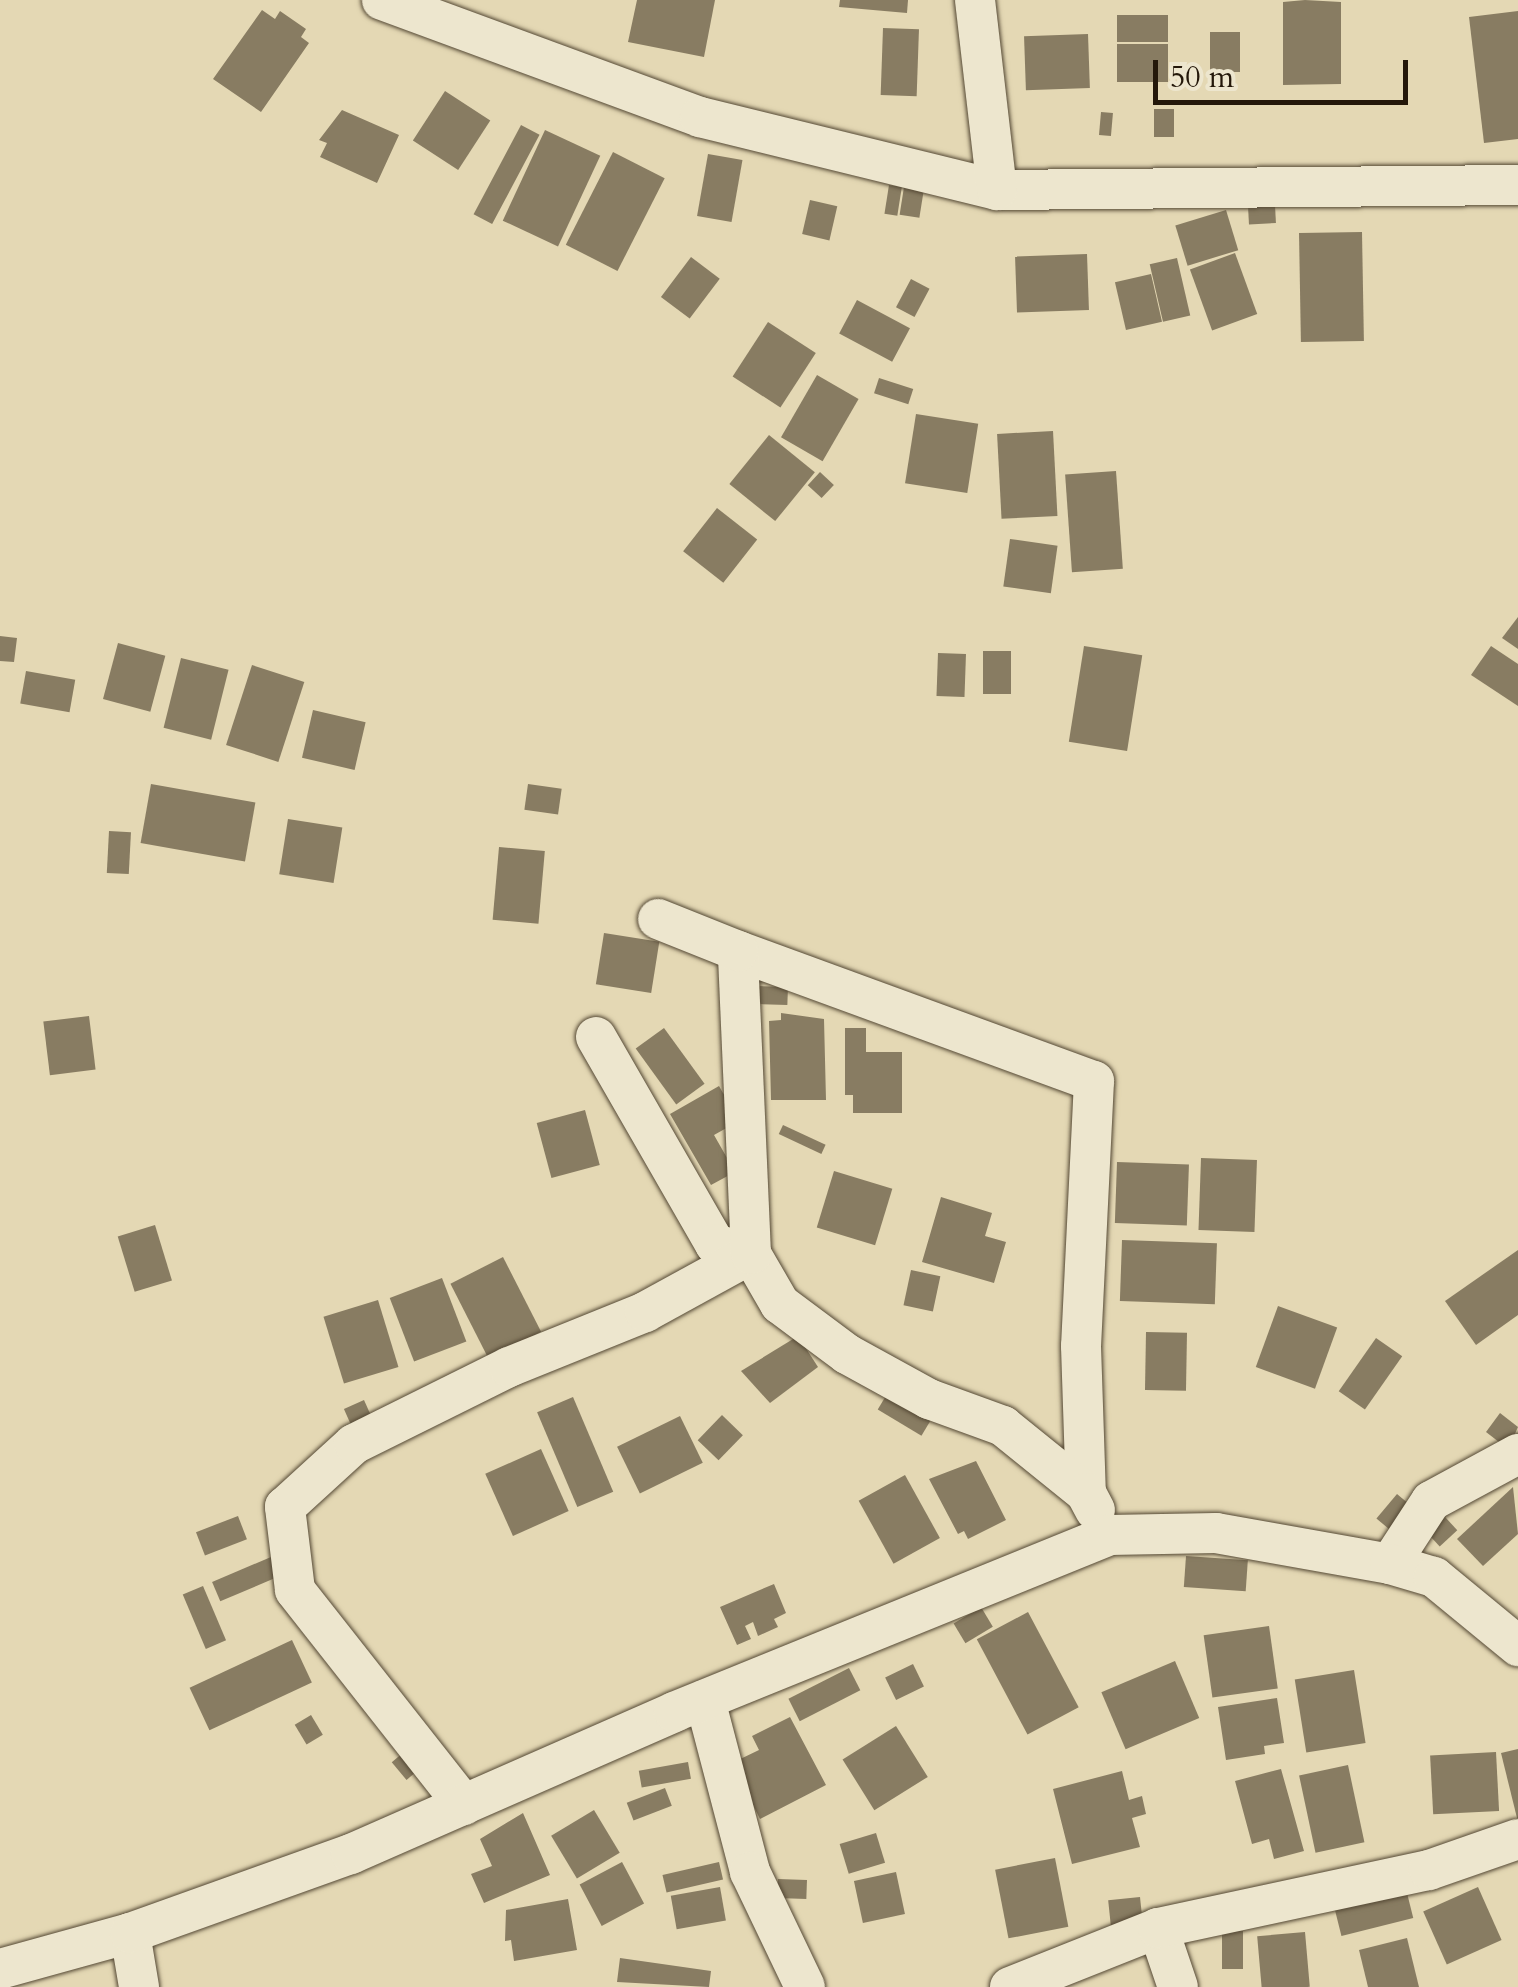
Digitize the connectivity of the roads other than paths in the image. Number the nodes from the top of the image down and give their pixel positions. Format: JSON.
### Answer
{"nodes":[{"id":1,"x":382,"y":0,"type":"edge"},
{"id":2,"x":974,"y":0,"type":"edge"},
{"id":3,"x":1518,"y":185,"type":"edge"},
{"id":4,"x":996,"y":190,"type":"junction"},
{"id":5,"x":658,"y":918,"type":"dead end"},
{"id":6,"x":738,"y":951,"type":"junction"},
{"id":7,"x":596,"y":1037,"type":"dead end"},
{"id":8,"x":752,"y":1254,"type":"junction"},
{"id":9,"x":1518,"y":1454,"type":"edge"},
{"id":10,"x":1086,"y":1493,"type":"junction"},
{"id":11,"x":1109,"y":1536,"type":"junction"},
{"id":12,"x":1390,"y":1564,"type":"junction"},
{"id":13,"x":1518,"y":1646,"type":"edge"},
{"id":14,"x":705,"y":1700,"type":"junction"},
{"id":15,"x":464,"y":1805,"type":"junction"},
{"id":16,"x":1518,"y":1839,"type":"edge"},
{"id":17,"x":1158,"y":1928,"type":"junction"},
{"id":18,"x":130,"y":1933,"type":"junction"},
{"id":19,"x":0,"y":1970,"type":"edge"},
{"id":20,"x":140,"y":1987,"type":"edge"},
{"id":21,"x":806,"y":1987,"type":"edge"},
{"id":22,"x":1010,"y":1987,"type":"edge"},
{"id":23,"x":1178,"y":1987,"type":"edge"}],
"edges":[{"from":1,"to":4,"type":"street"},
{"from":2,"to":4,"type":"street"},
{"from":3,"to":4,"type":"street"},
{"from":5,"to":6,"type":"street"},
{"from":6,"to":8,"type":"street"},
{"from":6,"to":10,"type":"street"},
{"from":7,"to":8,"type":"street"},
{"from":8,"to":10,"type":"street"},
{"from":8,"to":15,"type":"street"},
{"from":9,"to":12,"type":"street"},
{"from":10,"to":11,"type":"street"},
{"from":11,"to":12,"type":"street"},
{"from":11,"to":14,"type":"street"},
{"from":12,"to":13,"type":"street"},
{"from":14,"to":15,"type":"street"},
{"from":14,"to":21,"type":"street"},
{"from":15,"to":18,"type":"street"},
{"from":16,"to":17,"type":"street"},
{"from":17,"to":22,"type":"street"},
{"from":17,"to":23,"type":"street"},
{"from":18,"to":19,"type":"street"},
{"from":18,"to":20,"type":"street"}]}
